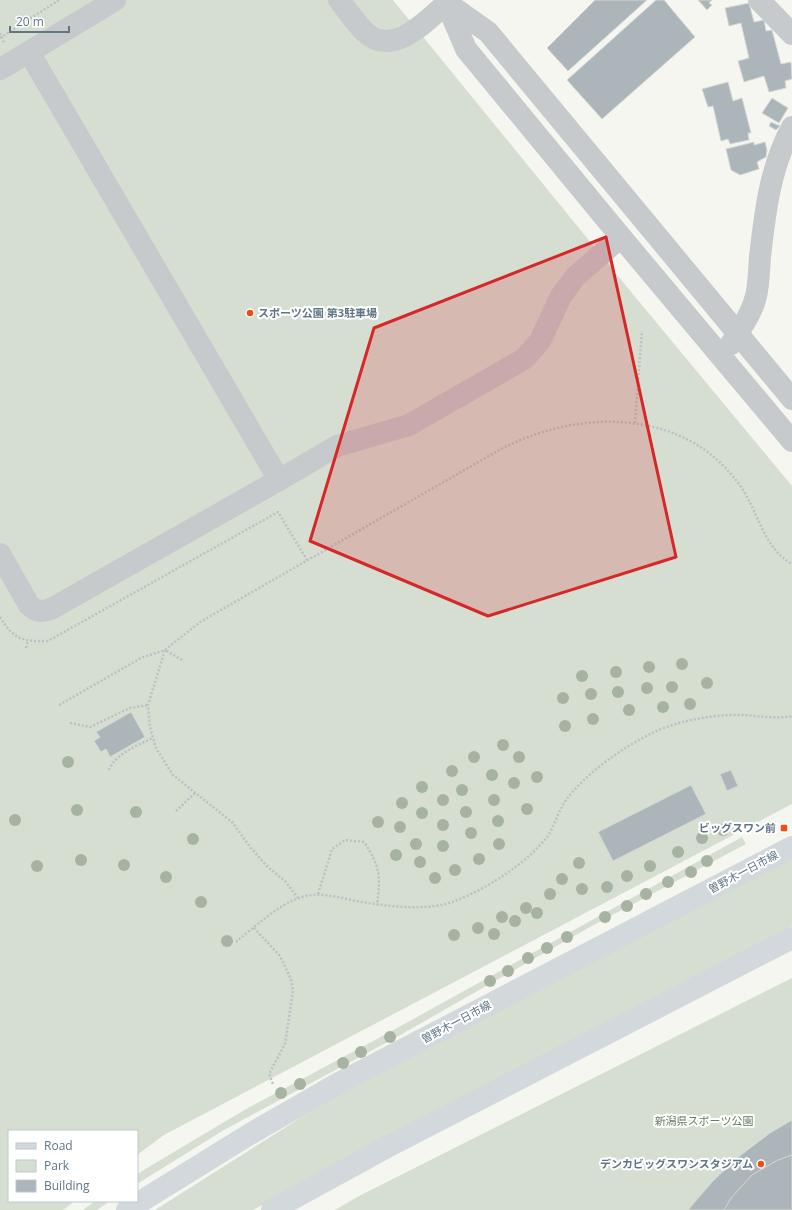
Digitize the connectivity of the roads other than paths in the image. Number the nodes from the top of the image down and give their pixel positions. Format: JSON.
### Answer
{"nodes":[{"id":1,"x":115,"y":0,"type":"edge"},
{"id":2,"x":339,"y":0,"type":"edge"},
{"id":3,"x":759,"y":0,"type":"edge"},
{"id":4,"x":446,"y":2,"type":"edge"},
{"id":5,"x":792,"y":34,"type":"edge"},
{"id":6,"x":29,"y":52,"type":"junction"},
{"id":7,"x":0,"y":69,"type":"edge"},
{"id":8,"x":792,"y":128,"type":"edge"},
{"id":9,"x":784,"y":169,"type":"edge"},
{"id":10,"x":621,"y":237,"type":"junction"},
{"id":11,"x":737,"y":333,"type":"junction"},
{"id":12,"x":723,"y":358,"type":"junction"},
{"id":13,"x":792,"y":399,"type":"edge"},
{"id":14,"x":792,"y":441,"type":"edge"},
{"id":15,"x":279,"y":480,"type":"junction"},
{"id":16,"x":0,"y":554,"type":"edge"},
{"id":17,"x":792,"y":847,"type":"edge"},
{"id":18,"x":792,"y":938,"type":"edge"},
{"id":19,"x":280,"y":1206,"type":"edge"},
{"id":20,"x":132,"y":1207,"type":"edge"}],
"edges":[{"from":1,"to":6,"type":"street"},
{"from":2,"to":4,"type":"street"},
{"from":3,"to":5,"type":"street"},
{"from":4,"to":10,"type":"street"},
{"from":4,"to":11,"type":"street"},
{"from":6,"to":7,"type":"street"},
{"from":6,"to":15,"type":"street"},
{"from":8,"to":9,"type":"street"},
{"from":9,"to":11,"type":"street"},
{"from":10,"to":12,"type":"street"},
{"from":10,"to":15,"type":"street"},
{"from":11,"to":12,"type":"street"},
{"from":11,"to":13,"type":"street"},
{"from":12,"to":14,"type":"street"},
{"from":15,"to":16,"type":"street"},
{"from":17,"to":20,"type":"main road","name":"曽野木一日市線"},
{"from":18,"to":19,"type":"main road"}]}
